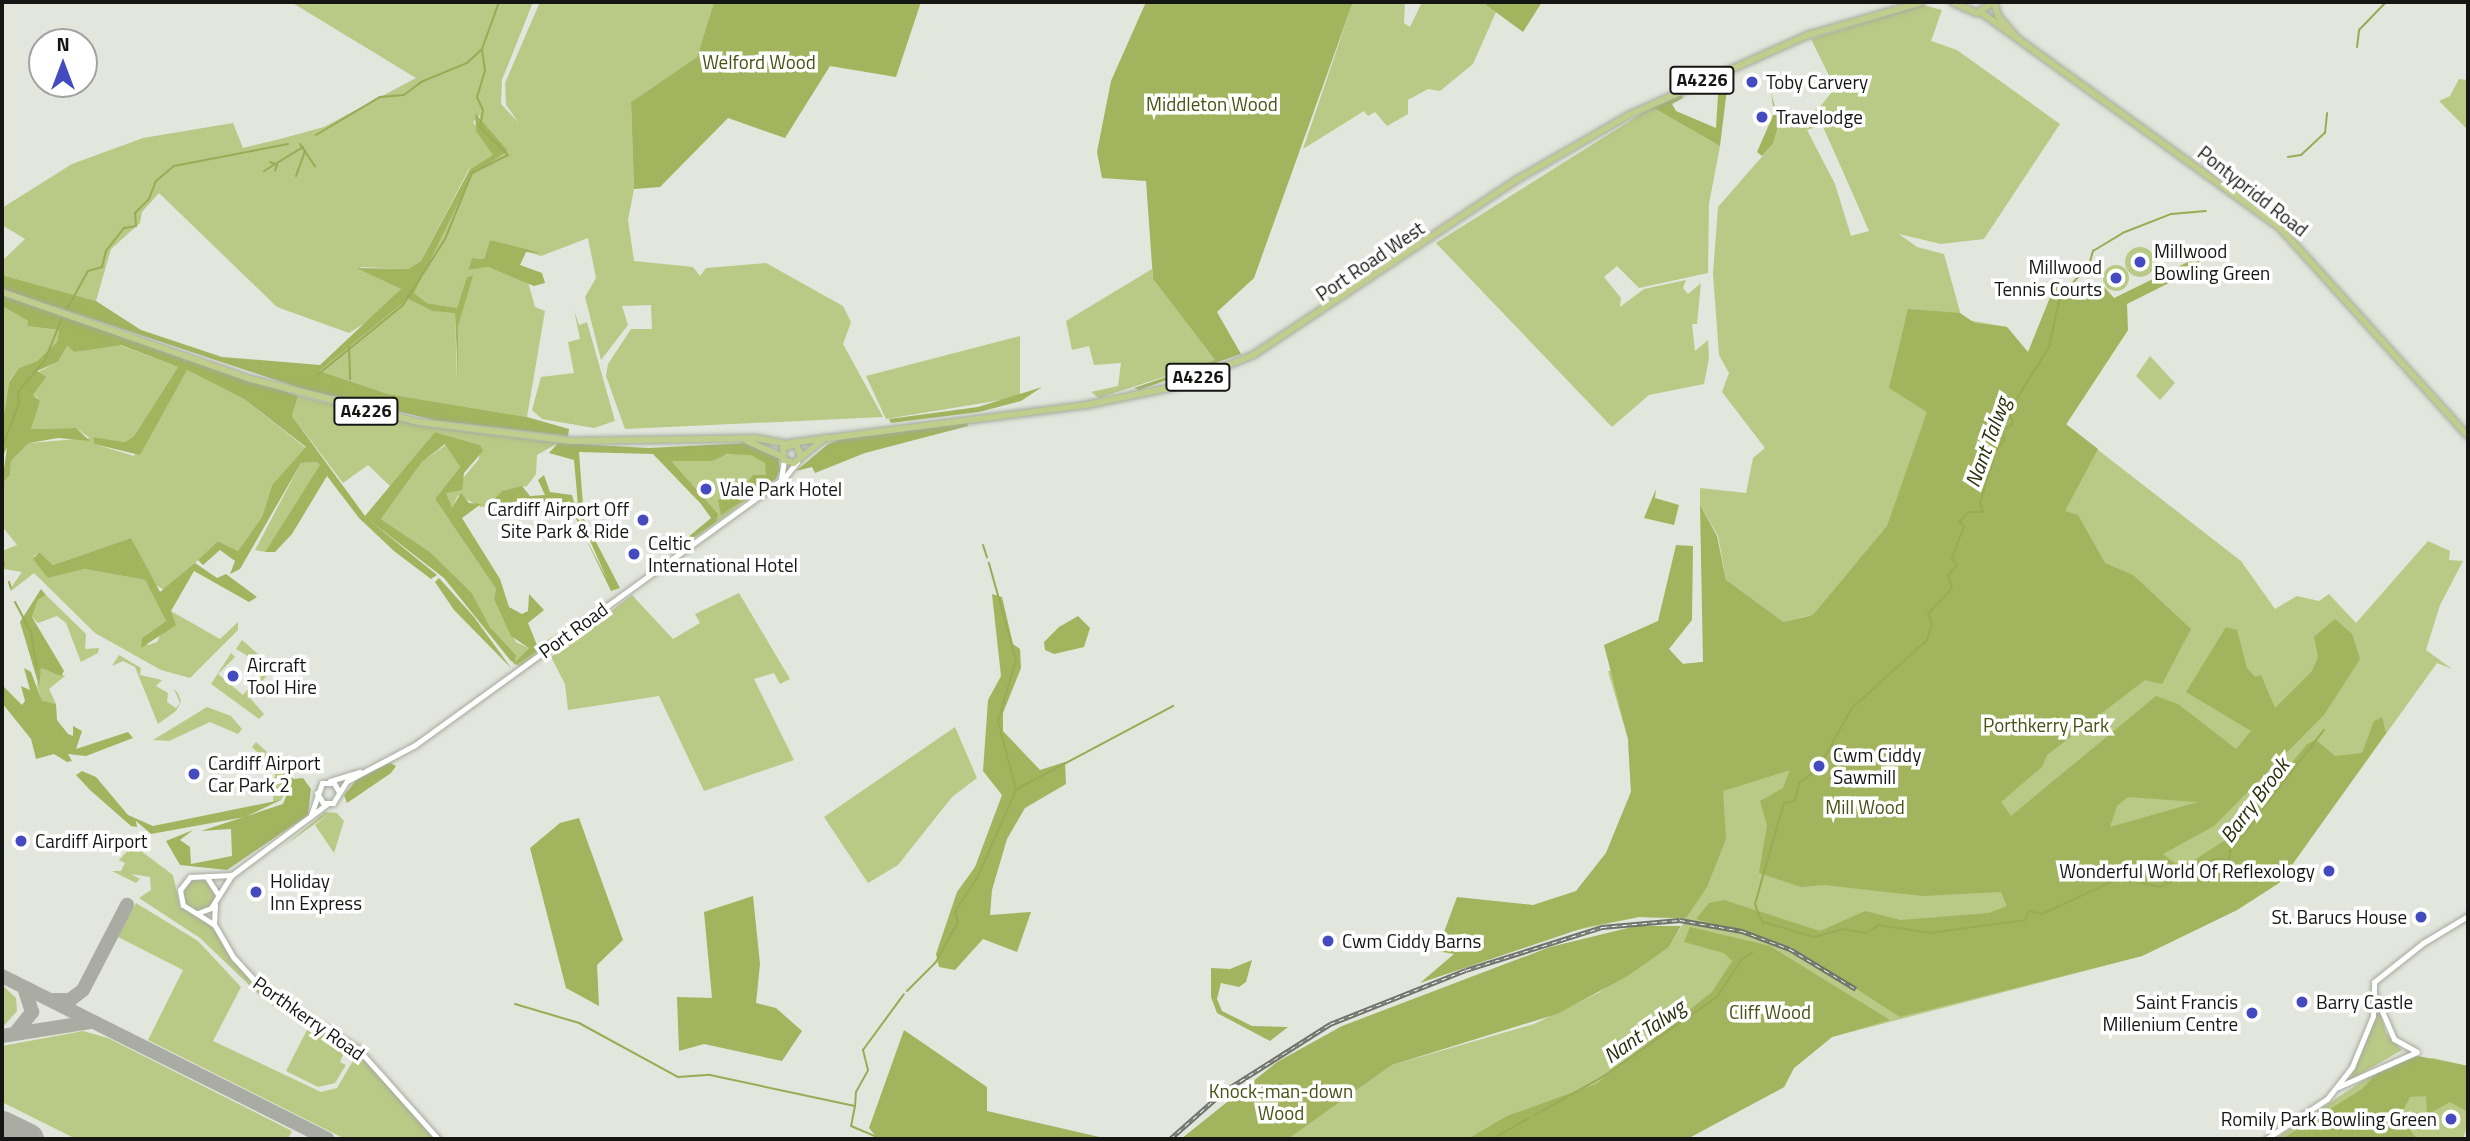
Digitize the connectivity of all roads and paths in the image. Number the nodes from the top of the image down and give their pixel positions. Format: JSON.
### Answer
{"nodes":[{"id":1,"x":1922,"y":2,"type":"edge"},
{"id":2,"x":1945,"y":2,"type":"edge"},
{"id":3,"x":1994,"y":2,"type":"edge"},
{"id":4,"x":1953,"y":3,"type":"edge"},
{"id":5,"x":1901,"y":4,"type":"edge"},
{"id":6,"x":1982,"y":13,"type":"junction"},
{"id":7,"x":2016,"y":37,"type":"junction"},
{"id":8,"x":2,"y":292,"type":"edge"},
{"id":9,"x":2468,"y":436,"type":"edge"},
{"id":10,"x":826,"y":437,"type":"junction"},
{"id":11,"x":747,"y":441,"type":"junction"},
{"id":12,"x":789,"y":444,"type":"junction"},
{"id":13,"x":784,"y":458,"type":"junction"},
{"id":14,"x":799,"y":459,"type":"junction"},
{"id":15,"x":781,"y":480,"type":"junction"},
{"id":16,"x":360,"y":772,"type":"junction"},
{"id":17,"x":329,"y":782,"type":"junction"},
{"id":18,"x":339,"y":792,"type":"junction"},
{"id":19,"x":317,"y":793,"type":"junction"},
{"id":20,"x":327,"y":804,"type":"junction"},
{"id":21,"x":311,"y":815,"type":"junction"},
{"id":22,"x":232,"y":875,"type":"junction"},
{"id":23,"x":206,"y":876,"type":"junction"},
{"id":24,"x":218,"y":893,"type":"junction"},
{"id":25,"x":215,"y":905,"type":"junction"},
{"id":26,"x":198,"y":913,"type":"junction"},
{"id":27,"x":2468,"y":916,"type":"edge"},
{"id":28,"x":214,"y":924,"type":"junction"},
{"id":29,"x":2376,"y":997,"type":"junction"},
{"id":30,"x":2338,"y":1087,"type":"junction"},
{"id":31,"x":438,"y":1139,"type":"edge"},
{"id":32,"x":2266,"y":1139,"type":"edge"}],
"edges":[{"from":1,"to":5,"type":"main road","name":"Port Road West","number":"A4226"},
{"from":2,"to":4,"type":"main road"},
{"from":3,"to":6,"type":"main road"},
{"from":3,"to":7,"type":"main road","name":"Pontypridd Road"},
{"from":4,"to":6,"type":"main road","name":"Pontypridd Road"},
{"from":5,"to":10,"type":"main road","name":"Port Road West","number":"A4226"},
{"from":6,"to":7,"type":"main road","name":"Pontypridd Road"},
{"from":7,"to":9,"type":"main road","name":"Pontypridd Road"},
{"from":8,"to":11,"type":"main road","number":"A4226"},
{"from":10,"to":12,"type":"main road","name":"Port Road West","number":"A4226"},
{"from":10,"to":14,"type":"main road"},
{"from":11,"to":12,"type":"main road","number":"A4226"},
{"from":11,"to":13,"type":"main road","number":"A4226"},
{"from":12,"to":13,"type":"main road"},
{"from":12,"to":14,"type":"main road"},
{"from":13,"to":14,"type":"main road","number":"A4226"},
{"from":13,"to":15,"type":"street"},
{"from":14,"to":15,"type":"street","name":"Port Road"},
{"from":15,"to":16,"type":"street","name":"Port Road"},
{"from":16,"to":17,"type":"street","name":"Port Road"},
{"from":16,"to":18,"type":"street","name":"Port Road"},
{"from":17,"to":18,"type":"street"},
{"from":17,"to":19,"type":"street"},
{"from":18,"to":20,"type":"street","name":"Port Road"},
{"from":19,"to":20,"type":"street"},
{"from":19,"to":21,"type":"street"},
{"from":20,"to":21,"type":"street","name":"Port Road"},
{"from":21,"to":22,"type":"street","name":"Port Road"},
{"from":22,"to":23,"type":"street"},
{"from":22,"to":24,"type":"street","name":"Port Road"},
{"from":23,"to":24,"type":"street"},
{"from":23,"to":26,"type":"street"},
{"from":24,"to":25,"type":"street"},
{"from":25,"to":26,"type":"street"},
{"from":25,"to":28,"type":"street"},
{"from":26,"to":28,"type":"street","name":"Porthkerry Road"},
{"from":27,"to":29,"type":"street"},
{"from":28,"to":31,"type":"street","name":"Porthkerry Road"},
{"from":29,"to":30,"type":"street"},
{"from":29,"to":30,"type":"street"},
{"from":30,"to":32,"type":"street"}]}
